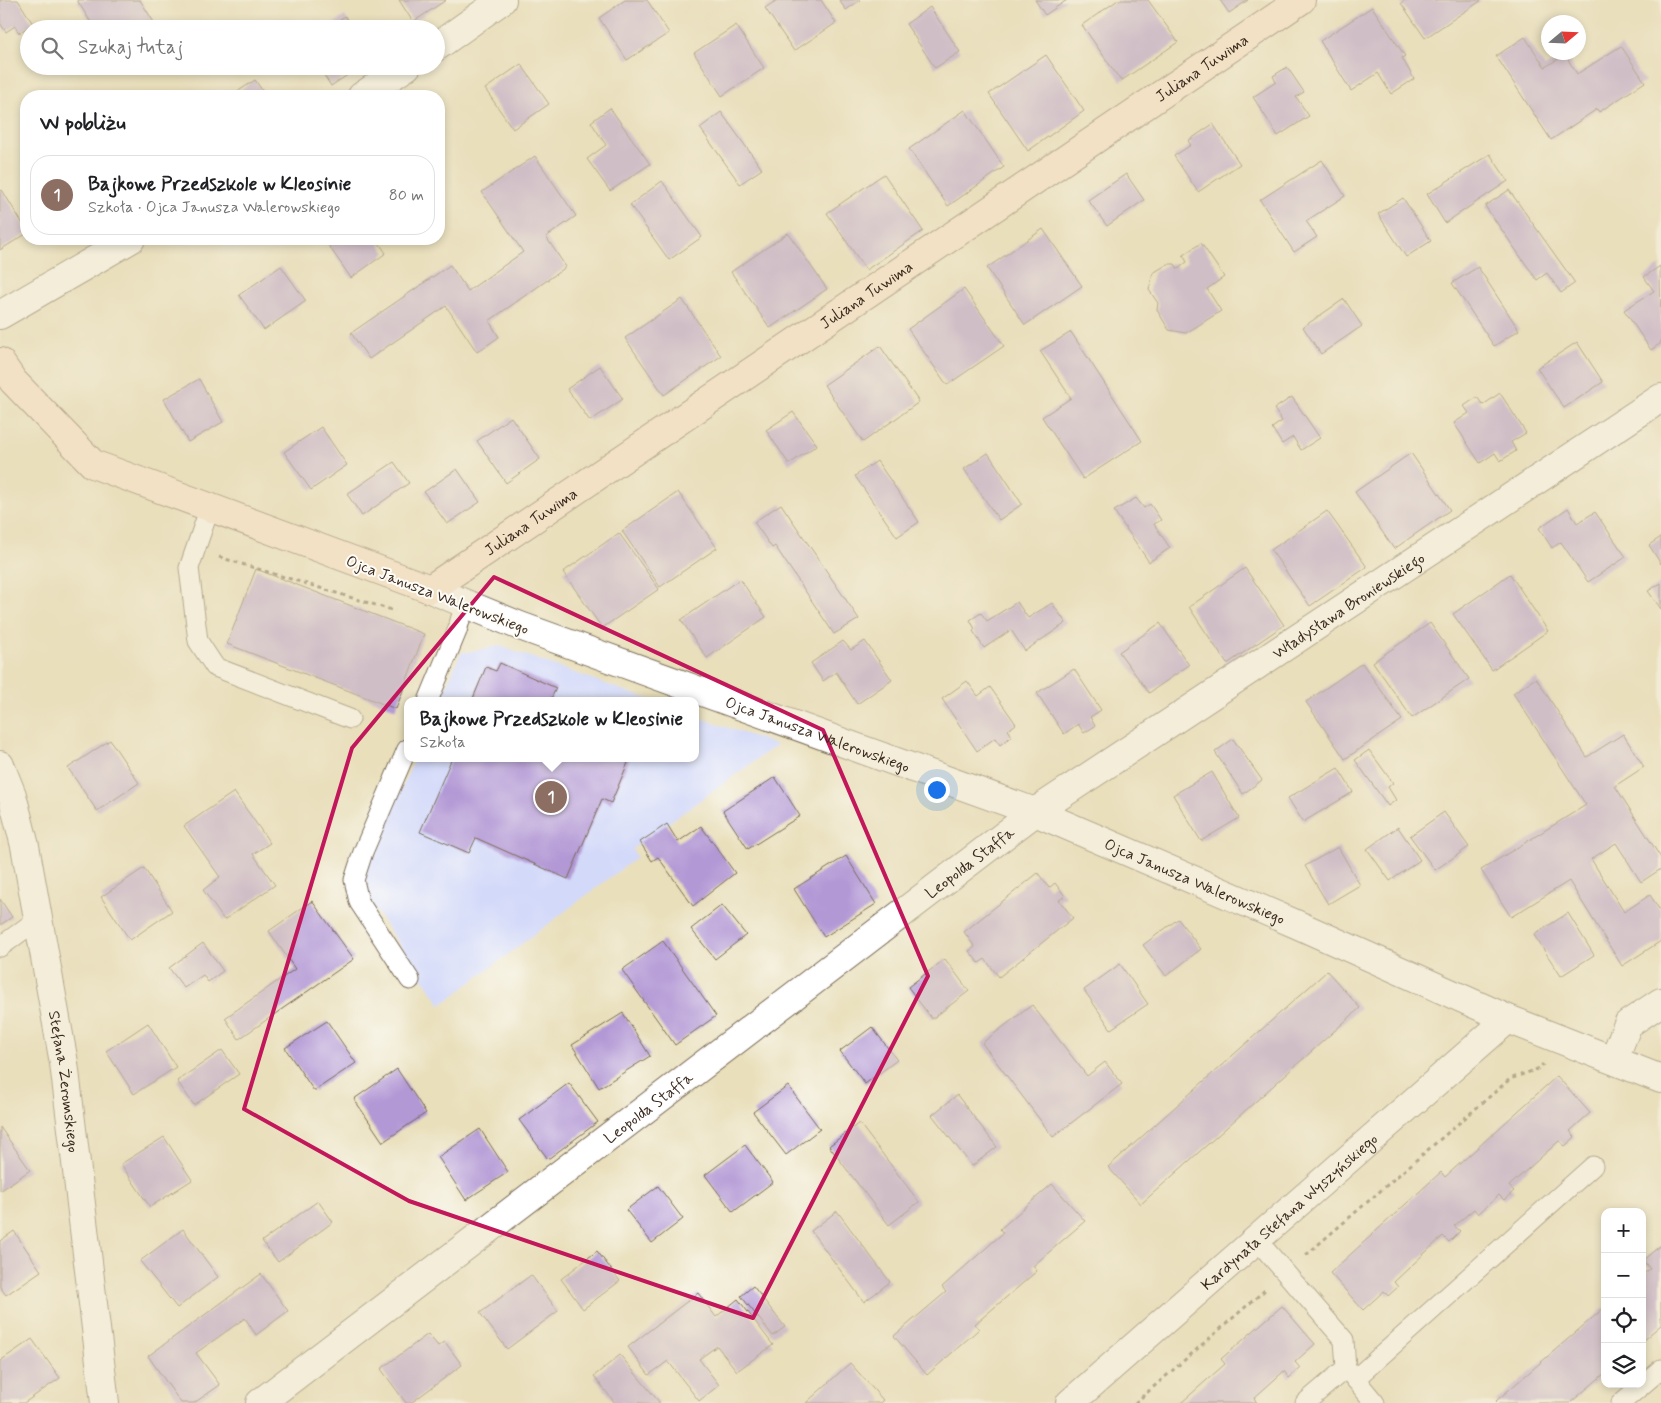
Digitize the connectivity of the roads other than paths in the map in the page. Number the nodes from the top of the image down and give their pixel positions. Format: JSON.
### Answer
{"nodes":[{"id":1,"x":502,"y":0,"type":"edge"},
{"id":2,"x":1301,"y":0,"type":"edge"},
{"id":3,"x":445,"y":41,"type":"edge"},
{"id":4,"x":394,"y":75,"type":"edge"},
{"id":5,"x":371,"y":90,"type":"edge"},
{"id":6,"x":122,"y":245,"type":"edge"},
{"id":7,"x":0,"y":315,"type":"edge"},
{"id":8,"x":0,"y":362,"type":"edge"},
{"id":9,"x":1661,"y":398,"type":"edge"},
{"id":10,"x":210,"y":507,"type":"junction"},
{"id":11,"x":430,"y":589,"type":"junction"},
{"id":12,"x":465,"y":603,"type":"junction"},
{"id":13,"x":430,"y":697,"type":"edge"},
{"id":14,"x":350,"y":720,"type":"dead end"},
{"id":15,"x":404,"y":756,"type":"edge"},
{"id":16,"x":0,"y":765,"type":"edge"},
{"id":17,"x":1035,"y":812,"type":"junction"},
{"id":18,"x":38,"y":919,"type":"junction"},
{"id":19,"x":0,"y":947,"type":"edge"},
{"id":20,"x":410,"y":980,"type":"dead end"},
{"id":21,"x":1661,"y":1002,"type":"edge"},
{"id":22,"x":1508,"y":1020,"type":"junction"},
{"id":23,"x":1614,"y":1059,"type":"junction"},
{"id":24,"x":1661,"y":1079,"type":"edge"},
{"id":25,"x":1592,"y":1166,"type":"dead end"},
{"id":26,"x":1257,"y":1240,"type":"junction"},
{"id":27,"x":1661,"y":1369,"type":"edge"},
{"id":28,"x":1350,"y":1374,"type":"junction"},
{"id":29,"x":105,"y":1403,"type":"edge"},
{"id":30,"x":260,"y":1403,"type":"edge"},
{"id":31,"x":1070,"y":1403,"type":"edge"},
{"id":32,"x":1305,"y":1403,"type":"edge"},
{"id":33,"x":1375,"y":1403,"type":"edge"},
{"id":34,"x":1621,"y":1403,"type":"edge"}],
"edges":[{"from":1,"to":3,"type":"street"},
{"from":2,"to":11,"type":"street","name":"Juliana Tuwima"},
{"from":4,"to":5,"type":"street"},
{"from":6,"to":7,"type":"street"},
{"from":8,"to":10,"type":"street","name":"Ojca Janusza Walerowskiego"},
{"from":9,"to":17,"type":"street","name":"Władysława Broniewskiego"},
{"from":10,"to":11,"type":"street","name":"Ojca Janusza Walerowskiego"},
{"from":10,"to":14,"type":"lane"},
{"from":11,"to":12,"type":"street","name":"Ojca Janusza Walerowskiego"},
{"from":12,"to":13,"type":"lane"},
{"from":12,"to":17,"type":"street","name":"Ojca Janusza Walerowskiego"},
{"from":15,"to":20,"type":"lane"},
{"from":16,"to":18,"type":"street","name":"Stefana Żeromskiego"},
{"from":17,"to":22,"type":"street","name":"Ojca Janusza Walerowskiego"},
{"from":17,"to":30,"type":"street","name":"Leopolda Staffa"},
{"from":18,"to":19,"type":"lane"},
{"from":18,"to":29,"type":"street","name":"Stefana Żeromskiego"},
{"from":21,"to":23,"type":"street"},
{"from":22,"to":23,"type":"street","name":"Ojca Janusza Walerowskiego"},
{"from":22,"to":26,"type":"street","name":"Kardynała Stefana Wyszyńskiego"},
{"from":23,"to":24,"type":"street","name":"Ojca Janusza Walerowskiego"},
{"from":25,"to":28,"type":"lane"},
{"from":26,"to":28,"type":"lane"},
{"from":26,"to":31,"type":"street","name":"Kardynała Stefana Wyszyńskiego"},
{"from":27,"to":34,"type":"lane"},
{"from":28,"to":32,"type":"lane"},
{"from":28,"to":33,"type":"lane"}]}
